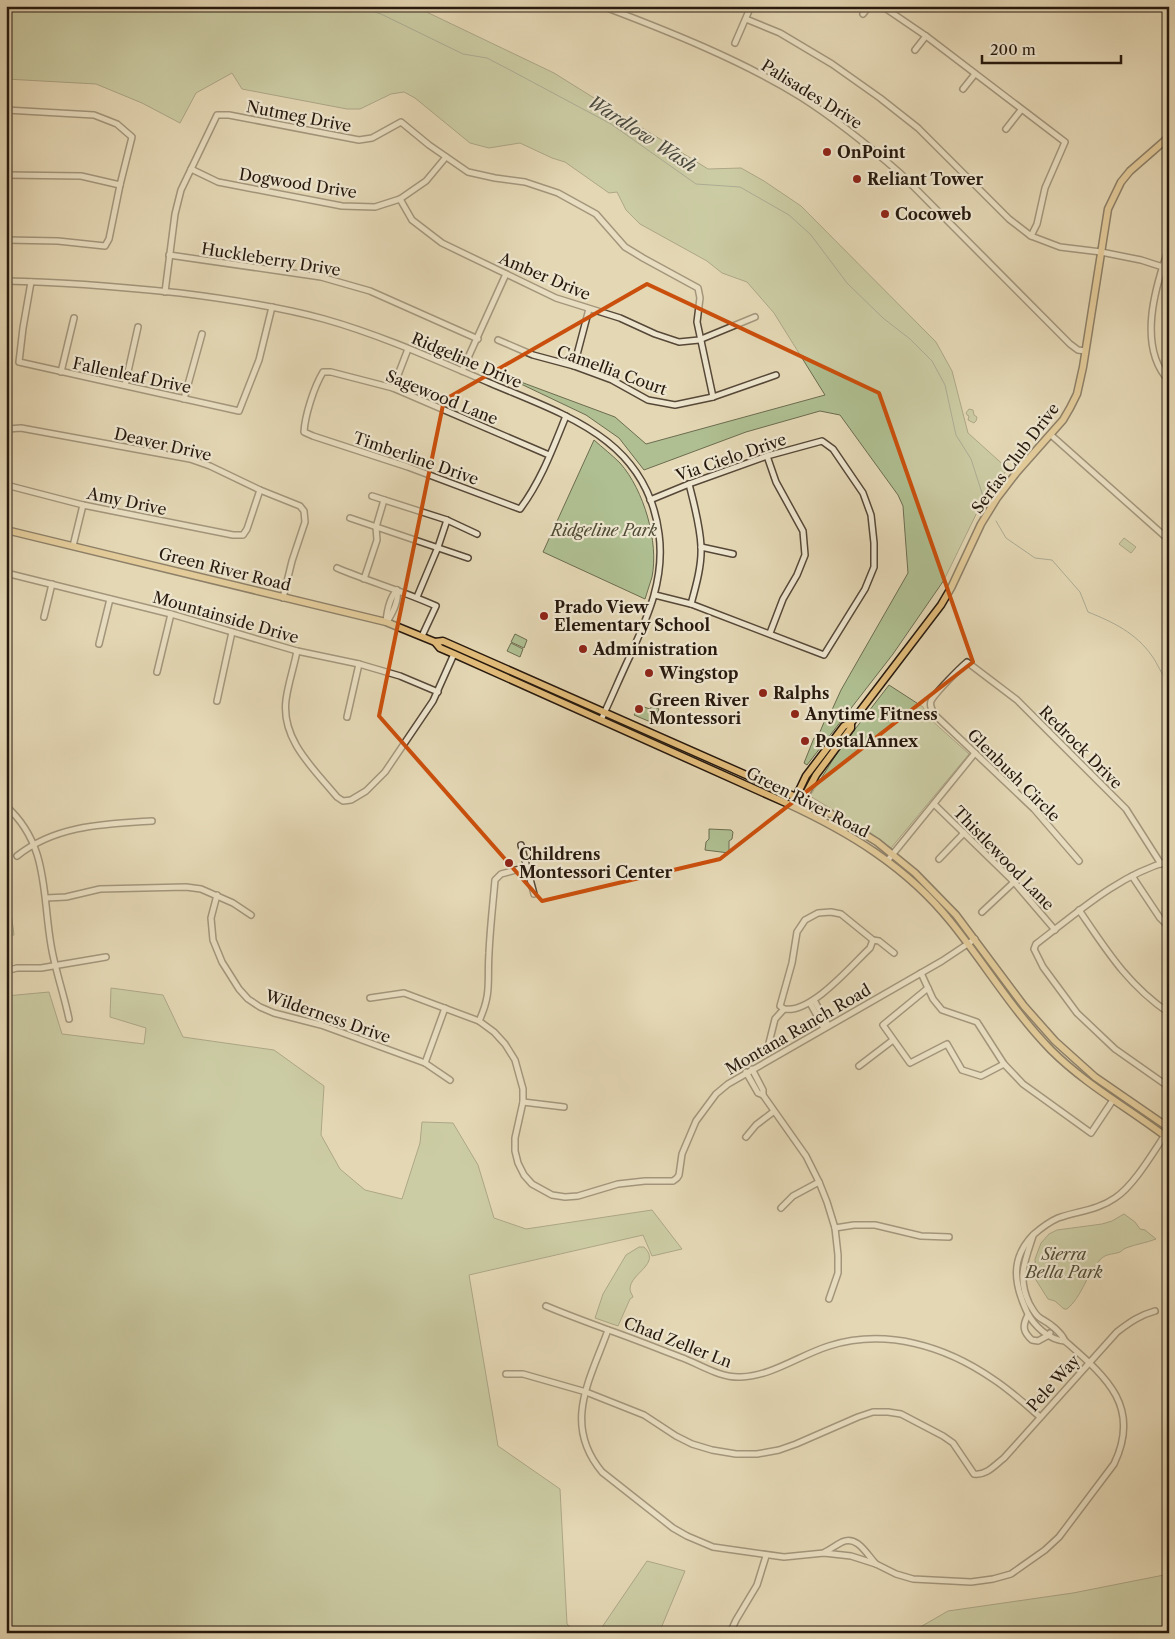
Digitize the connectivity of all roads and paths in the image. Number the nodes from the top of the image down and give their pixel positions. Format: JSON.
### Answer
{"nodes":[{"id":1,"x":602,"y":6,"type":"edge"},
{"id":2,"x":751,"y":6,"type":"edge"},
{"id":3,"x":869,"y":6,"type":"edge"},
{"id":4,"x":882,"y":6,"type":"edge"},
{"id":5,"x":863,"y":14,"type":"dead end"},
{"id":6,"x":746,"y":19,"type":"junction"},
{"id":7,"x":926,"y":36,"type":"junction"},
{"id":8,"x":735,"y":43,"type":"dead end"},
{"id":9,"x":915,"y":50,"type":"dead end"},
{"id":10,"x":975,"y":74,"type":"junction"},
{"id":11,"x":963,"y":89,"type":"dead end"},
{"id":12,"x":6,"y":110,"type":"edge"},
{"id":13,"x":1021,"y":110,"type":"junction"},
{"id":14,"x":1006,"y":129,"type":"dead end"},
{"id":15,"x":1169,"y":137,"type":"edge"},
{"id":16,"x":446,"y":157,"type":"junction"},
{"id":17,"x":191,"y":169,"type":"junction"},
{"id":18,"x":6,"y":175,"type":"edge"},
{"id":19,"x":120,"y":185,"type":"junction"},
{"id":20,"x":400,"y":199,"type":"junction"},
{"id":21,"x":1031,"y":236,"type":"junction"},
{"id":22,"x":6,"y":240,"type":"edge"},
{"id":23,"x":1169,"y":248,"type":"edge"},
{"id":24,"x":1101,"y":252,"type":"junction"},
{"id":25,"x":170,"y":255,"type":"junction"},
{"id":26,"x":1163,"y":266,"type":"junction"},
{"id":27,"x":1169,"y":269,"type":"edge"},
{"id":28,"x":506,"y":274,"type":"junction"},
{"id":29,"x":6,"y":281,"type":"edge"},
{"id":30,"x":31,"y":282,"type":"junction"},
{"id":31,"x":165,"y":292,"type":"junction"},
{"id":32,"x":272,"y":307,"type":"junction"},
{"id":33,"x":588,"y":309,"type":"junction"},
{"id":34,"x":755,"y":317,"type":"dead end"},
{"id":35,"x":74,"y":318,"type":"dead end"},
{"id":36,"x":138,"y":327,"type":"dead end"},
{"id":37,"x":202,"y":334,"type":"dead end"},
{"id":38,"x":478,"y":339,"type":"junction"},
{"id":39,"x":498,"y":340,"type":"dead end"},
{"id":40,"x":699,"y":340,"type":"junction"},
{"id":41,"x":408,"y":349,"type":"junction"},
{"id":42,"x":1086,"y":351,"type":"junction"},
{"id":43,"x":574,"y":366,"type":"junction"},
{"id":44,"x":462,"y":371,"type":"junction"},
{"id":45,"x":61,"y":372,"type":"junction"},
{"id":46,"x":776,"y":375,"type":"dead end"},
{"id":47,"x":1169,"y":381,"type":"edge"},
{"id":48,"x":125,"y":385,"type":"junction"},
{"id":49,"x":393,"y":388,"type":"junction"},
{"id":50,"x":713,"y":397,"type":"junction"},
{"id":51,"x":184,"y":399,"type":"junction"},
{"id":52,"x":566,"y":416,"type":"junction"},
{"id":53,"x":7,"y":432,"type":"edge"},
{"id":54,"x":304,"y":432,"type":"joint"},
{"id":55,"x":1051,"y":435,"type":"junction"},
{"id":56,"x":550,"y":455,"type":"junction"},
{"id":57,"x":767,"y":456,"type":"junction"},
{"id":58,"x":689,"y":484,"type":"junction"},
{"id":59,"x":6,"y":486,"type":"edge"},
{"id":60,"x":260,"y":490,"type":"junction"},
{"id":61,"x":372,"y":496,"type":"dead end"},
{"id":62,"x":384,"y":500,"type":"junction"},
{"id":63,"x":650,"y":500,"type":"junction"},
{"id":64,"x":83,"y":505,"type":"junction"},
{"id":65,"x":350,"y":518,"type":"dead end"},
{"id":66,"x":447,"y":520,"type":"junction"},
{"id":67,"x":376,"y":527,"type":"junction"},
{"id":68,"x":8,"y":530,"type":"edge"},
{"id":69,"x":477,"y":534,"type":"dead end"},
{"id":70,"x":1169,"y":540,"type":"edge"},
{"id":71,"x":6,"y":541,"type":"edge"},
{"id":72,"x":73,"y":546,"type":"junction"},
{"id":73,"x":438,"y":547,"type":"junction"},
{"id":74,"x":701,"y":547,"type":"junction"},
{"id":75,"x":733,"y":554,"type":"dead end"},
{"id":76,"x":468,"y":558,"type":"dead end"},
{"id":77,"x":336,"y":568,"type":"dead end"},
{"id":78,"x":6,"y":573,"type":"edge"},
{"id":79,"x":364,"y":580,"type":"junction"},
{"id":80,"x":52,"y":584,"type":"junction"},
{"id":81,"x":397,"y":590,"type":"junction"},
{"id":82,"x":655,"y":595,"type":"junction"},
{"id":83,"x":417,"y":597,"type":"junction"},
{"id":84,"x":283,"y":598,"type":"junction"},
{"id":85,"x":110,"y":599,"type":"junction"},
{"id":86,"x":691,"y":604,"type":"junction"},
{"id":87,"x":171,"y":614,"type":"junction"},
{"id":88,"x":44,"y":617,"type":"dead end"},
{"id":89,"x":386,"y":622,"type":"junction"},
{"id":90,"x":232,"y":632,"type":"junction"},
{"id":91,"x":770,"y":633,"type":"junction"},
{"id":92,"x":422,"y":636,"type":"junction"},
{"id":93,"x":435,"y":642,"type":"junction"},
{"id":94,"x":98,"y":644,"type":"dead end"},
{"id":95,"x":297,"y":651,"type":"junction"},
{"id":96,"x":468,"y":652,"type":"junction"},
{"id":97,"x":454,"y":654,"type":"junction"},
{"id":98,"x":967,"y":662,"type":"joint"},
{"id":99,"x":359,"y":664,"type":"junction"},
{"id":100,"x":157,"y":672,"type":"dead end"},
{"id":101,"x":534,"y":681,"type":"junction"},
{"id":102,"x":525,"y":686,"type":"junction"},
{"id":103,"x":438,"y":692,"type":"junction"},
{"id":104,"x":217,"y":701,"type":"dead end"},
{"id":105,"x":604,"y":713,"type":"junction"},
{"id":106,"x":347,"y":717,"type":"dead end"},
{"id":107,"x":601,"y":720,"type":"junction"},
{"id":108,"x":851,"y":723,"type":"junction"},
{"id":109,"x":975,"y":753,"type":"junction"},
{"id":110,"x":796,"y":797,"type":"junction"},
{"id":111,"x":803,"y":800,"type":"junction"},
{"id":112,"x":934,"y":804,"type":"junction"},
{"id":113,"x":6,"y":806,"type":"edge"},
{"id":114,"x":795,"y":807,"type":"junction"},
{"id":115,"x":152,"y":822,"type":"dead end"},
{"id":116,"x":964,"y":833,"type":"junction"},
{"id":117,"x":34,"y":845,"type":"junction"},
{"id":118,"x":521,"y":846,"type":"dead end"},
{"id":119,"x":893,"y":854,"type":"junction"},
{"id":120,"x":17,"y":856,"type":"dead end"},
{"id":121,"x":939,"y":859,"type":"dead end"},
{"id":122,"x":888,"y":860,"type":"junction"},
{"id":123,"x":1079,"y":861,"type":"dead end"},
{"id":124,"x":1169,"y":862,"type":"edge"},
{"id":125,"x":1160,"y":864,"type":"junction"},
{"id":126,"x":527,"y":867,"type":"junction"},
{"id":127,"x":1132,"y":876,"type":"junction"},
{"id":128,"x":1014,"y":882,"type":"junction"},
{"id":129,"x":534,"y":894,"type":"dead end"},
{"id":130,"x":217,"y":895,"type":"junction"},
{"id":131,"x":46,"y":898,"type":"junction"},
{"id":132,"x":1079,"y":910,"type":"junction"},
{"id":133,"x":982,"y":912,"type":"dead end"},
{"id":134,"x":251,"y":915,"type":"dead end"},
{"id":135,"x":1169,"y":927,"type":"edge"},
{"id":136,"x":1054,"y":930,"type":"junction"},
{"id":137,"x":975,"y":939,"type":"junction"},
{"id":138,"x":873,"y":940,"type":"junction"},
{"id":139,"x":968,"y":944,"type":"junction"},
{"id":140,"x":894,"y":952,"type":"dead end"},
{"id":141,"x":106,"y":957,"type":"dead end"},
{"id":142,"x":55,"y":966,"type":"junction"},
{"id":143,"x":6,"y":971,"type":"edge"},
{"id":144,"x":921,"y":973,"type":"junction"},
{"id":145,"x":928,"y":988,"type":"junction"},
{"id":146,"x":370,"y":998,"type":"dead end"},
{"id":147,"x":812,"y":1002,"type":"junction"},
{"id":148,"x":445,"y":1008,"type":"junction"},
{"id":149,"x":784,"y":1010,"type":"junction"},
{"id":150,"x":1169,"y":1013,"type":"edge"},
{"id":151,"x":69,"y":1019,"type":"dead end"},
{"id":152,"x":480,"y":1021,"type":"junction"},
{"id":153,"x":826,"y":1026,"type":"junction"},
{"id":154,"x":893,"y":1040,"type":"junction"},
{"id":155,"x":769,"y":1043,"type":"dead end"},
{"id":156,"x":425,"y":1063,"type":"junction"},
{"id":157,"x":1004,"y":1064,"type":"junction"},
{"id":158,"x":859,"y":1066,"type":"dead end"},
{"id":159,"x":752,"y":1069,"type":"junction"},
{"id":160,"x":746,"y":1072,"type":"junction"},
{"id":161,"x":450,"y":1080,"type":"dead end"},
{"id":162,"x":1169,"y":1087,"type":"edge"},
{"id":163,"x":762,"y":1095,"type":"junction"},
{"id":164,"x":1114,"y":1100,"type":"junction"},
{"id":165,"x":523,"y":1102,"type":"junction"},
{"id":166,"x":564,"y":1107,"type":"dead end"},
{"id":167,"x":773,"y":1112,"type":"junction"},
{"id":168,"x":1169,"y":1128,"type":"edge"},
{"id":169,"x":1166,"y":1137,"type":"edge"},
{"id":170,"x":746,"y":1138,"type":"dead end"},
{"id":171,"x":820,"y":1182,"type":"junction"},
{"id":172,"x":781,"y":1208,"type":"dead end"},
{"id":173,"x":835,"y":1228,"type":"junction"},
{"id":174,"x":1033,"y":1236,"type":"junction"},
{"id":175,"x":949,"y":1237,"type":"dead end"},
{"id":176,"x":829,"y":1299,"type":"dead end"},
{"id":177,"x":546,"y":1306,"type":"dead end"},
{"id":178,"x":1155,"y":1311,"type":"dead end"},
{"id":179,"x":1028,"y":1315,"type":"junction"},
{"id":180,"x":1052,"y":1328,"type":"junction"},
{"id":181,"x":608,"y":1330,"type":"junction"},
{"id":182,"x":1049,"y":1335,"type":"junction"},
{"id":183,"x":1065,"y":1341,"type":"junction"},
{"id":184,"x":1089,"y":1362,"type":"junction"},
{"id":185,"x":506,"y":1374,"type":"dead end"},
{"id":186,"x":586,"y":1392,"type":"junction"},
{"id":187,"x":1040,"y":1417,"type":"junction"},
{"id":188,"x":824,"y":1553,"type":"junction"},
{"id":189,"x":766,"y":1556,"type":"junction"},
{"id":190,"x":876,"y":1564,"type":"junction"},
{"id":191,"x":730,"y":1633,"type":"edge"}],
"edges":[{"from":1,"to":42,"type":"street","name":"Palisades Drive"},
{"from":2,"to":6,"type":"street"},
{"from":3,"to":5,"type":"street"},
{"from":4,"to":7,"type":"street"},
{"from":6,"to":8,"type":"street"},
{"from":6,"to":21,"type":"street"},
{"from":7,"to":9,"type":"street"},
{"from":7,"to":10,"type":"street"},
{"from":10,"to":11,"type":"street"},
{"from":10,"to":13,"type":"street"},
{"from":12,"to":19,"type":"street"},
{"from":13,"to":14,"type":"street"},
{"from":13,"to":21,"type":"street"},
{"from":15,"to":24,"type":"main road","name":"Serfas Club Drive"},
{"from":16,"to":17,"type":"street","name":"Nutmeg Drive"},
{"from":16,"to":20,"type":"street","name":"Dogwood Drive"},
{"from":16,"to":40,"type":"street"},
{"from":17,"to":20,"type":"street","name":"Dogwood Drive"},
{"from":17,"to":25,"type":"street"},
{"from":18,"to":19,"type":"street"},
{"from":19,"to":22,"type":"street"},
{"from":20,"to":28,"type":"street","name":"Amber Drive"},
{"from":21,"to":24,"type":"street"},
{"from":23,"to":26,"type":"street"},
{"from":24,"to":26,"type":"street"},
{"from":24,"to":42,"type":"main road","name":"Serfas Club Drive"},
{"from":25,"to":31,"type":"street"},
{"from":25,"to":38,"type":"street","name":"Huckleberry Drive"},
{"from":26,"to":27,"type":"street"},
{"from":26,"to":47,"type":"street"},
{"from":28,"to":33,"type":"street","name":"Amber Drive"},
{"from":28,"to":38,"type":"street"},
{"from":29,"to":30,"type":"street","name":"Ridgeline Drive"},
{"from":30,"to":31,"type":"street","name":"Ridgeline Drive"},
{"from":30,"to":45,"type":"street","name":"Fallenleaf Drive"},
{"from":31,"to":32,"type":"street","name":"Ridgeline Drive"},
{"from":32,"to":41,"type":"street","name":"Ridgeline Drive"},
{"from":32,"to":51,"type":"street","name":"Fallenleaf Drive"},
{"from":33,"to":40,"type":"street","name":"Amber Drive"},
{"from":33,"to":43,"type":"street"},
{"from":34,"to":40,"type":"street"},
{"from":35,"to":45,"type":"street"},
{"from":36,"to":48,"type":"street"},
{"from":37,"to":51,"type":"street"},
{"from":38,"to":44,"type":"street"},
{"from":39,"to":43,"type":"street","name":"Camellia Court"},
{"from":40,"to":50,"type":"street"},
{"from":41,"to":44,"type":"street","name":"Ridgeline Drive"},
{"from":41,"to":49,"type":"street"},
{"from":42,"to":55,"type":"main road","name":"Serfas Club Drive"},
{"from":43,"to":50,"type":"street","name":"Camellia Court"},
{"from":44,"to":52,"type":"street","name":"Ridgeline Drive"},
{"from":45,"to":48,"type":"street","name":"Fallenleaf Drive"},
{"from":46,"to":50,"type":"street","name":"Camellia Court"},
{"from":48,"to":51,"type":"street","name":"Fallenleaf Drive"},
{"from":49,"to":54,"type":"street","name":"Sagewood Lane"},
{"from":49,"to":56,"type":"street","name":"Sagewood Lane"},
{"from":52,"to":56,"type":"street"},
{"from":52,"to":63,"type":"street","name":"Ridgeline Drive"},
{"from":53,"to":60,"type":"street","name":"Deaver Drive"},
{"from":54,"to":56,"type":"street","name":"Timberline Drive"},
{"from":55,"to":70,"type":"street"},
{"from":55,"to":108,"type":"main road","name":"Serfas Club Drive"},
{"from":57,"to":58,"type":"street","name":"Via Cielo Drive"},
{"from":57,"to":91,"type":"street"},
{"from":57,"to":91,"type":"street","name":"Via Cielo Drive"},
{"from":58,"to":63,"type":"street","name":"Via Cielo Drive"},
{"from":58,"to":74,"type":"street"},
{"from":59,"to":64,"type":"street","name":"Amy Drive"},
{"from":60,"to":64,"type":"street","name":"Amy Drive"},
{"from":60,"to":84,"type":"street","name":"Deaver Drive"},
{"from":61,"to":62,"type":"street"},
{"from":62,"to":66,"type":"street"},
{"from":62,"to":67,"type":"street"},
{"from":63,"to":82,"type":"street","name":"Ridgeline Drive"},
{"from":64,"to":72,"type":"street"},
{"from":65,"to":67,"type":"street"},
{"from":66,"to":69,"type":"street"},
{"from":66,"to":73,"type":"street"},
{"from":67,"to":73,"type":"street"},
{"from":67,"to":79,"type":"street"},
{"from":68,"to":71,"type":"street"},
{"from":68,"to":72,"type":"main road","name":"Green River Road"},
{"from":72,"to":84,"type":"main road","name":"Green River Road"},
{"from":73,"to":76,"type":"street"},
{"from":73,"to":83,"type":"street"},
{"from":74,"to":75,"type":"street"},
{"from":74,"to":86,"type":"street"},
{"from":77,"to":79,"type":"street"},
{"from":78,"to":80,"type":"street","name":"Mountainside Drive"},
{"from":79,"to":81,"type":"street"},
{"from":80,"to":85,"type":"street","name":"Mountainside Drive"},
{"from":80,"to":88,"type":"street"},
{"from":81,"to":83,"type":"street"},
{"from":81,"to":89,"type":"street"},
{"from":82,"to":86,"type":"street"},
{"from":82,"to":105,"type":"street","name":"Ridgeline Drive"},
{"from":83,"to":92,"type":"street"},
{"from":84,"to":89,"type":"main road","name":"Green River Road"},
{"from":85,"to":87,"type":"street","name":"Mountainside Drive"},
{"from":85,"to":94,"type":"street"},
{"from":86,"to":91,"type":"street"},
{"from":87,"to":90,"type":"street","name":"Mountainside Drive"},
{"from":87,"to":100,"type":"street"},
{"from":89,"to":92,"type":"main road","name":"Green River Road"},
{"from":90,"to":95,"type":"street","name":"Mountainside Drive"},
{"from":90,"to":104,"type":"street"},
{"from":92,"to":93,"type":"main road","name":"Green River Road"},
{"from":93,"to":96,"type":"main road","name":"Green River Road"},
{"from":93,"to":97,"type":"main road","name":"Green River Road"},
{"from":95,"to":99,"type":"street","name":"Mountainside Drive"},
{"from":95,"to":103,"type":"street"},
{"from":96,"to":97,"type":"main road"},
{"from":96,"to":101,"type":"main road","name":"Green River Road"},
{"from":97,"to":102,"type":"main road","name":"Green River Road"},
{"from":97,"to":103,"type":"street"},
{"from":98,"to":109,"type":"street","name":"Glenbush Circle"},
{"from":98,"to":125,"type":"street","name":"Redrock Drive"},
{"from":99,"to":103,"type":"street","name":"Mountainside Drive"},
{"from":99,"to":106,"type":"street"},
{"from":101,"to":102,"type":"main road"},
{"from":101,"to":105,"type":"main road","name":"Green River Road"},
{"from":102,"to":107,"type":"main road","name":"Green River Road"},
{"from":105,"to":107,"type":"street","name":"Ridgeline Drive"},
{"from":105,"to":110,"type":"main road","name":"Green River Road"},
{"from":107,"to":114,"type":"main road","name":"Green River Road"},
{"from":108,"to":110,"type":"main road","name":"Serfas Club Drive"},
{"from":108,"to":111,"type":"main road","name":"Serfas Club Drive"},
{"from":109,"to":112,"type":"street"},
{"from":109,"to":123,"type":"street","name":"Glenbush Circle"},
{"from":110,"to":111,"type":"main road","name":"Green River Road"},
{"from":110,"to":114,"type":"main road","name":"Serfas Club Drive"},
{"from":111,"to":114,"type":"main road","name":"Serfas Club Drive"},
{"from":111,"to":119,"type":"main road","name":"Green River Road"},
{"from":112,"to":116,"type":"street","name":"Thistlewood Lane"},
{"from":112,"to":119,"type":"street"},
{"from":113,"to":117,"type":"street"},
{"from":114,"to":122,"type":"main road","name":"Green River Road"},
{"from":115,"to":117,"type":"street"},
{"from":116,"to":121,"type":"street"},
{"from":116,"to":128,"type":"street","name":"Thistlewood Lane"},
{"from":117,"to":120,"type":"street"},
{"from":117,"to":131,"type":"street"},
{"from":118,"to":126,"type":"street"},
{"from":119,"to":122,"type":"street"},
{"from":119,"to":137,"type":"main road","name":"Green River Road"},
{"from":122,"to":139,"type":"main road","name":"Green River Road"},
{"from":124,"to":125,"type":"street"},
{"from":125,"to":127,"type":"street"},
{"from":126,"to":129,"type":"street"},
{"from":126,"to":152,"type":"street"},
{"from":127,"to":132,"type":"street"},
{"from":127,"to":135,"type":"street"},
{"from":128,"to":133,"type":"street"},
{"from":128,"to":136,"type":"street","name":"Thistlewood Lane"},
{"from":130,"to":131,"type":"street"},
{"from":130,"to":134,"type":"street"},
{"from":130,"to":156,"type":"street","name":"Wilderness Drive"},
{"from":131,"to":142,"type":"street"},
{"from":132,"to":136,"type":"street"},
{"from":132,"to":150,"type":"street"},
{"from":136,"to":162,"type":"street"},
{"from":137,"to":139,"type":"street","name":"Montana Ranch Road"},
{"from":137,"to":168,"type":"main road","name":"Green River Road"},
{"from":138,"to":140,"type":"street"},
{"from":138,"to":147,"type":"street"},
{"from":138,"to":149,"type":"street"},
{"from":139,"to":144,"type":"street","name":"Montana Ranch Road"},
{"from":139,"to":164,"type":"main road","name":"Green River Road"},
{"from":141,"to":142,"type":"street"},
{"from":142,"to":143,"type":"street"},
{"from":142,"to":151,"type":"street"},
{"from":144,"to":145,"type":"street"},
{"from":144,"to":153,"type":"street","name":"Montana Ranch Road"},
{"from":145,"to":154,"type":"street"},
{"from":145,"to":157,"type":"street"},
{"from":146,"to":148,"type":"street"},
{"from":147,"to":149,"type":"street"},
{"from":147,"to":153,"type":"street"},
{"from":148,"to":152,"type":"street"},
{"from":148,"to":156,"type":"street"},
{"from":149,"to":155,"type":"street"},
{"from":152,"to":165,"type":"street"},
{"from":153,"to":159,"type":"street","name":"Montana Ranch Road"},
{"from":154,"to":157,"type":"street"},
{"from":154,"to":158,"type":"street"},
{"from":156,"to":161,"type":"street","name":"Wilderness Drive"},
{"from":157,"to":164,"type":"street"},
{"from":159,"to":160,"type":"street","name":"Montana Ranch Road"},
{"from":159,"to":163,"type":"street"},
{"from":160,"to":163,"type":"street"},
{"from":160,"to":165,"type":"street","name":"Montana Ranch Road"},
{"from":163,"to":167,"type":"street"},
{"from":164,"to":169,"type":"main road","name":"Green River Road"},
{"from":165,"to":166,"type":"street"},
{"from":167,"to":170,"type":"street"},
{"from":167,"to":171,"type":"street"},
{"from":168,"to":169,"type":"street"},
{"from":169,"to":174,"type":"street"},
{"from":171,"to":172,"type":"street"},
{"from":171,"to":173,"type":"street"},
{"from":173,"to":175,"type":"street"},
{"from":173,"to":176,"type":"street"},
{"from":174,"to":179,"type":"street"},
{"from":174,"to":180,"type":"street"},
{"from":177,"to":181,"type":"street","name":"Chad Zeller Ln"},
{"from":178,"to":184,"type":"street","name":"Pele Way"},
{"from":179,"to":182,"type":"street"},
{"from":179,"to":182,"type":"street"},
{"from":180,"to":182,"type":"street"},
{"from":180,"to":183,"type":"street"},
{"from":181,"to":186,"type":"street"},
{"from":181,"to":187,"type":"street","name":"Chad Zeller Ln"},
{"from":182,"to":183,"type":"street"},
{"from":183,"to":184,"type":"street"},
{"from":184,"to":187,"type":"street","name":"Pele Way"},
{"from":184,"to":190,"type":"street"},
{"from":185,"to":186,"type":"street"},
{"from":186,"to":187,"type":"street","name":"Pele Way"},
{"from":186,"to":189,"type":"street"},
{"from":188,"to":189,"type":"street"},
{"from":188,"to":190,"type":"street"},
{"from":188,"to":190,"type":"street"},
{"from":189,"to":191,"type":"street"}]}
